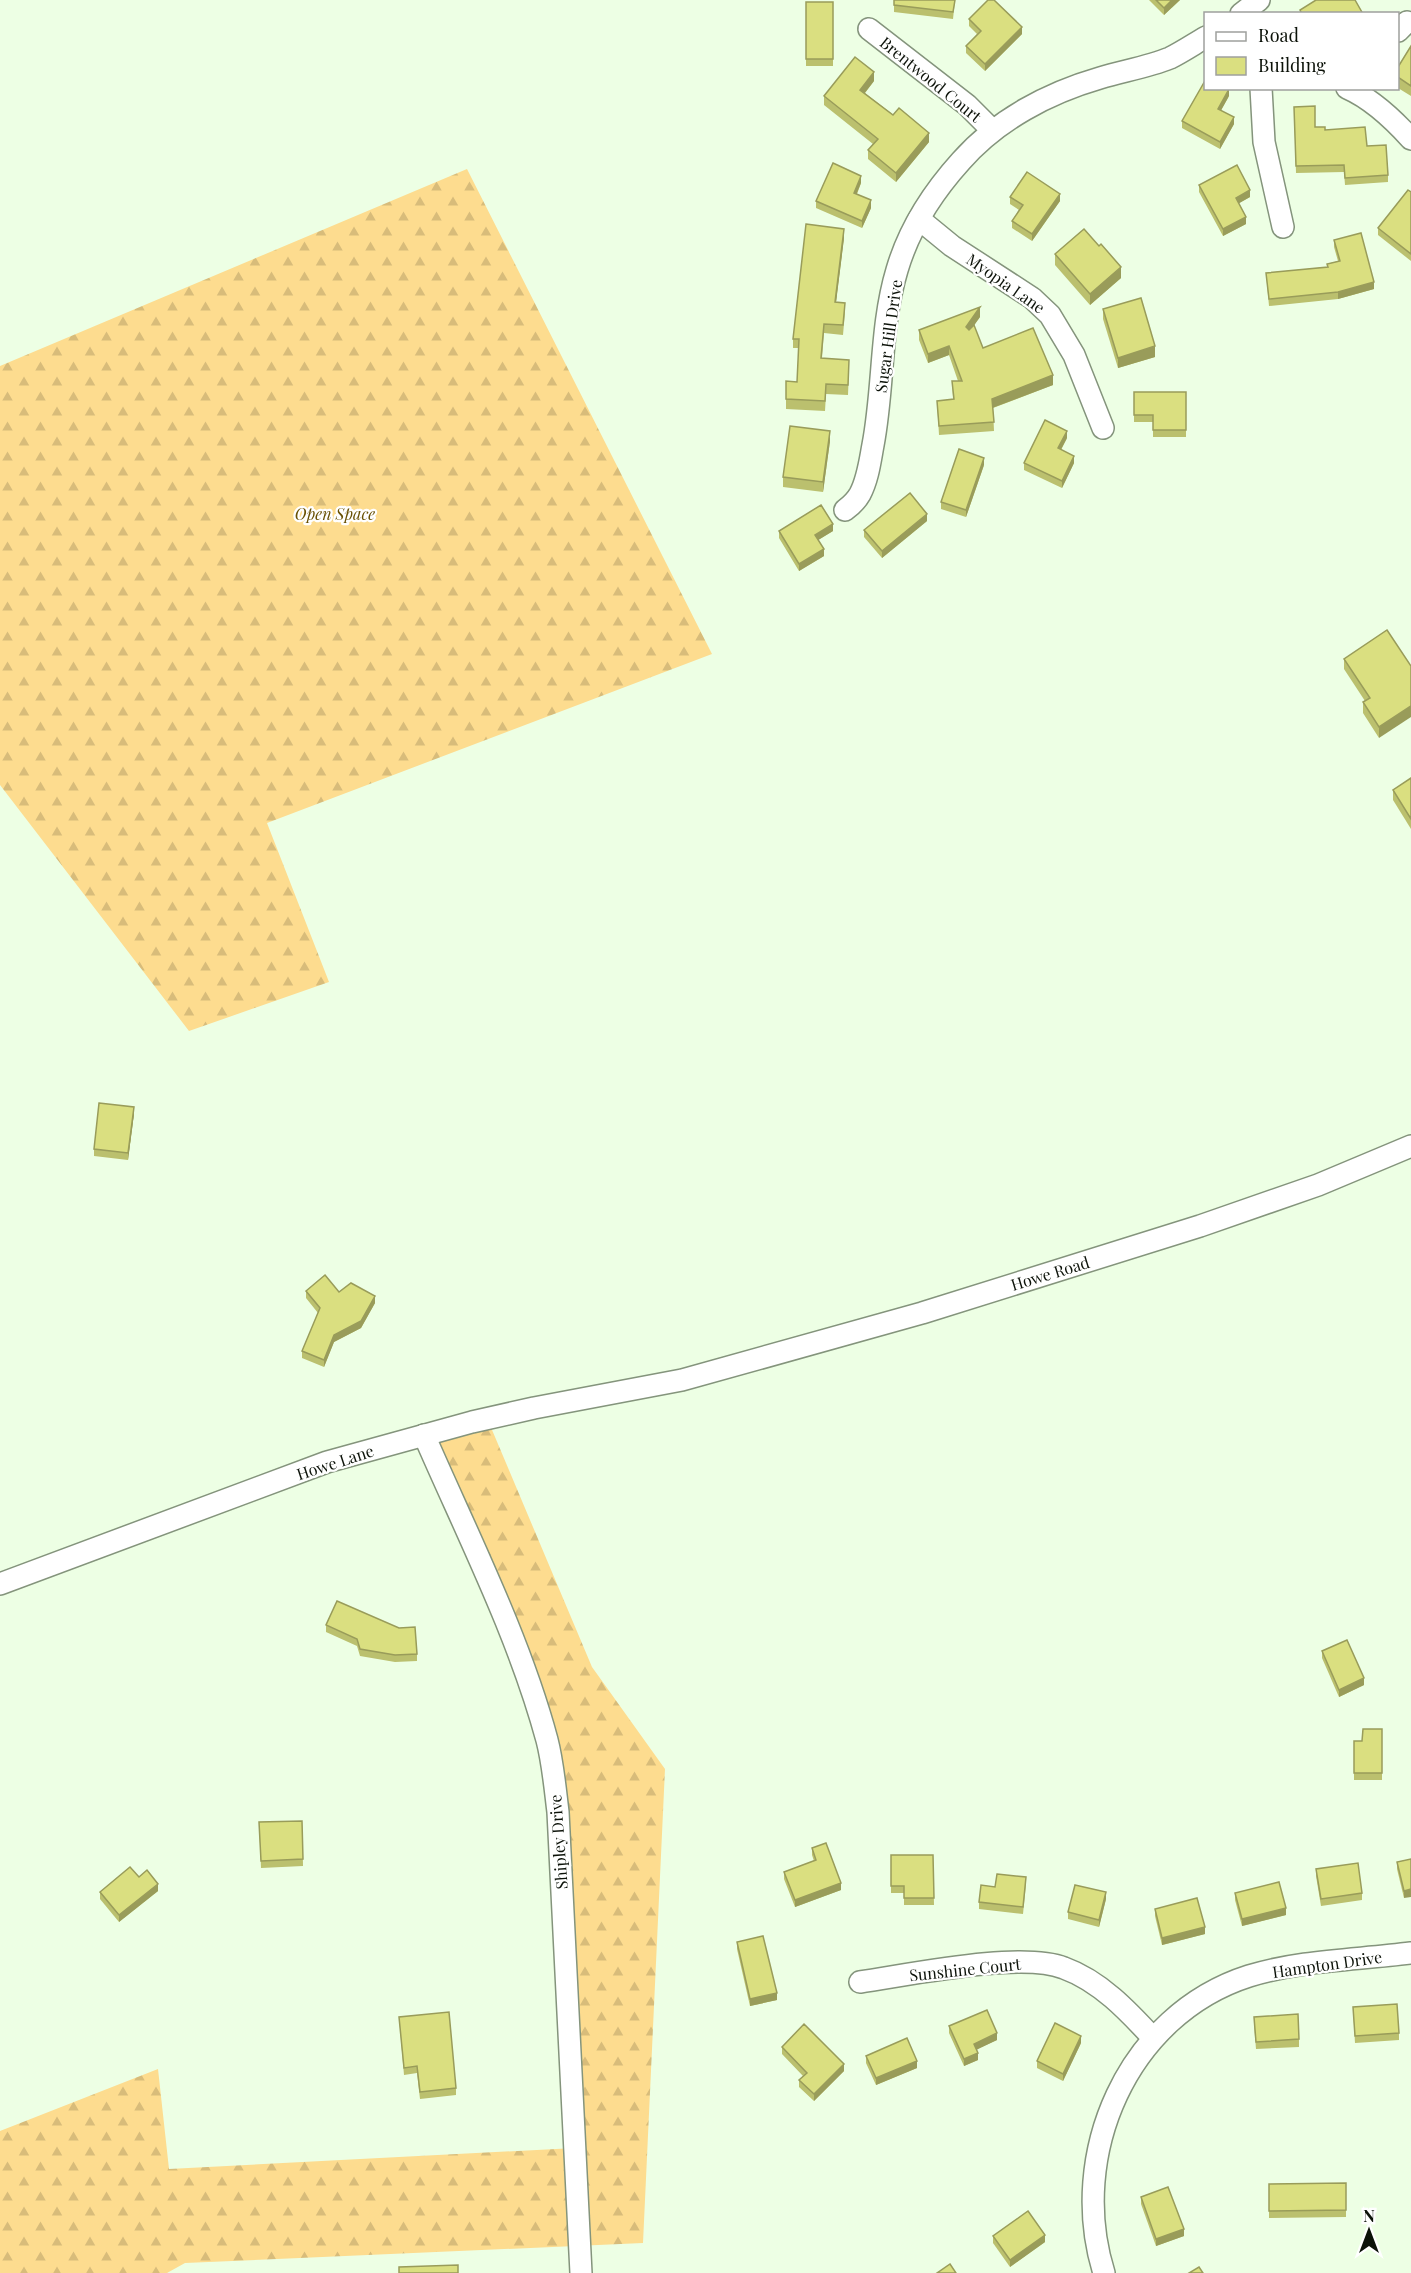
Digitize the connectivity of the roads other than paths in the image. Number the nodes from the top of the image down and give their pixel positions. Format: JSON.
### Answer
{"nodes":[{"id":1,"x":869,"y":29,"type":"dead end"},
{"id":2,"x":1204,"y":38,"type":"edge"},
{"id":3,"x":1261,"y":90,"type":"edge"},
{"id":4,"x":1351,"y":90,"type":"edge"},
{"id":5,"x":992,"y":130,"type":"junction"},
{"id":6,"x":1411,"y":139,"type":"edge"},
{"id":7,"x":919,"y":219,"type":"junction"},
{"id":8,"x":1283,"y":227,"type":"dead end"},
{"id":9,"x":1103,"y":428,"type":"dead end"},
{"id":10,"x":845,"y":510,"type":"dead end"},
{"id":11,"x":1411,"y":1146,"type":"edge"},
{"id":12,"x":682,"y":1380,"type":"joint"},
{"id":13,"x":423,"y":1436,"type":"junction"},
{"id":14,"x":0,"y":1584,"type":"edge"},
{"id":15,"x":1411,"y":1953,"type":"edge"},
{"id":16,"x":860,"y":1982,"type":"dead end"},
{"id":17,"x":1153,"y":2038,"type":"junction"},
{"id":18,"x":581,"y":2273,"type":"edge"},
{"id":19,"x":1104,"y":2273,"type":"edge"}],
"edges":[{"from":1,"to":5,"type":"street","name":"Brentwood Court"},
{"from":2,"to":5,"type":"street","name":"Sugar Hill Drive"},
{"from":3,"to":8,"type":"street"},
{"from":4,"to":6,"type":"street"},
{"from":5,"to":7,"type":"street","name":"Sugar Hill Drive"},
{"from":7,"to":9,"type":"street","name":"Myopia Lane"},
{"from":7,"to":10,"type":"street","name":"Sugar Hill Drive"},
{"from":11,"to":12,"type":"street","name":"Howe Road"},
{"from":12,"to":13,"type":"street","name":"Howe Lane"},
{"from":13,"to":14,"type":"street","name":"Howe Lane"},
{"from":13,"to":18,"type":"street","name":"Shipley Drive"},
{"from":15,"to":17,"type":"street","name":"Hampton Drive"},
{"from":16,"to":17,"type":"street","name":"Sunshine Court"},
{"from":17,"to":19,"type":"street","name":"Hampton Drive"}]}
